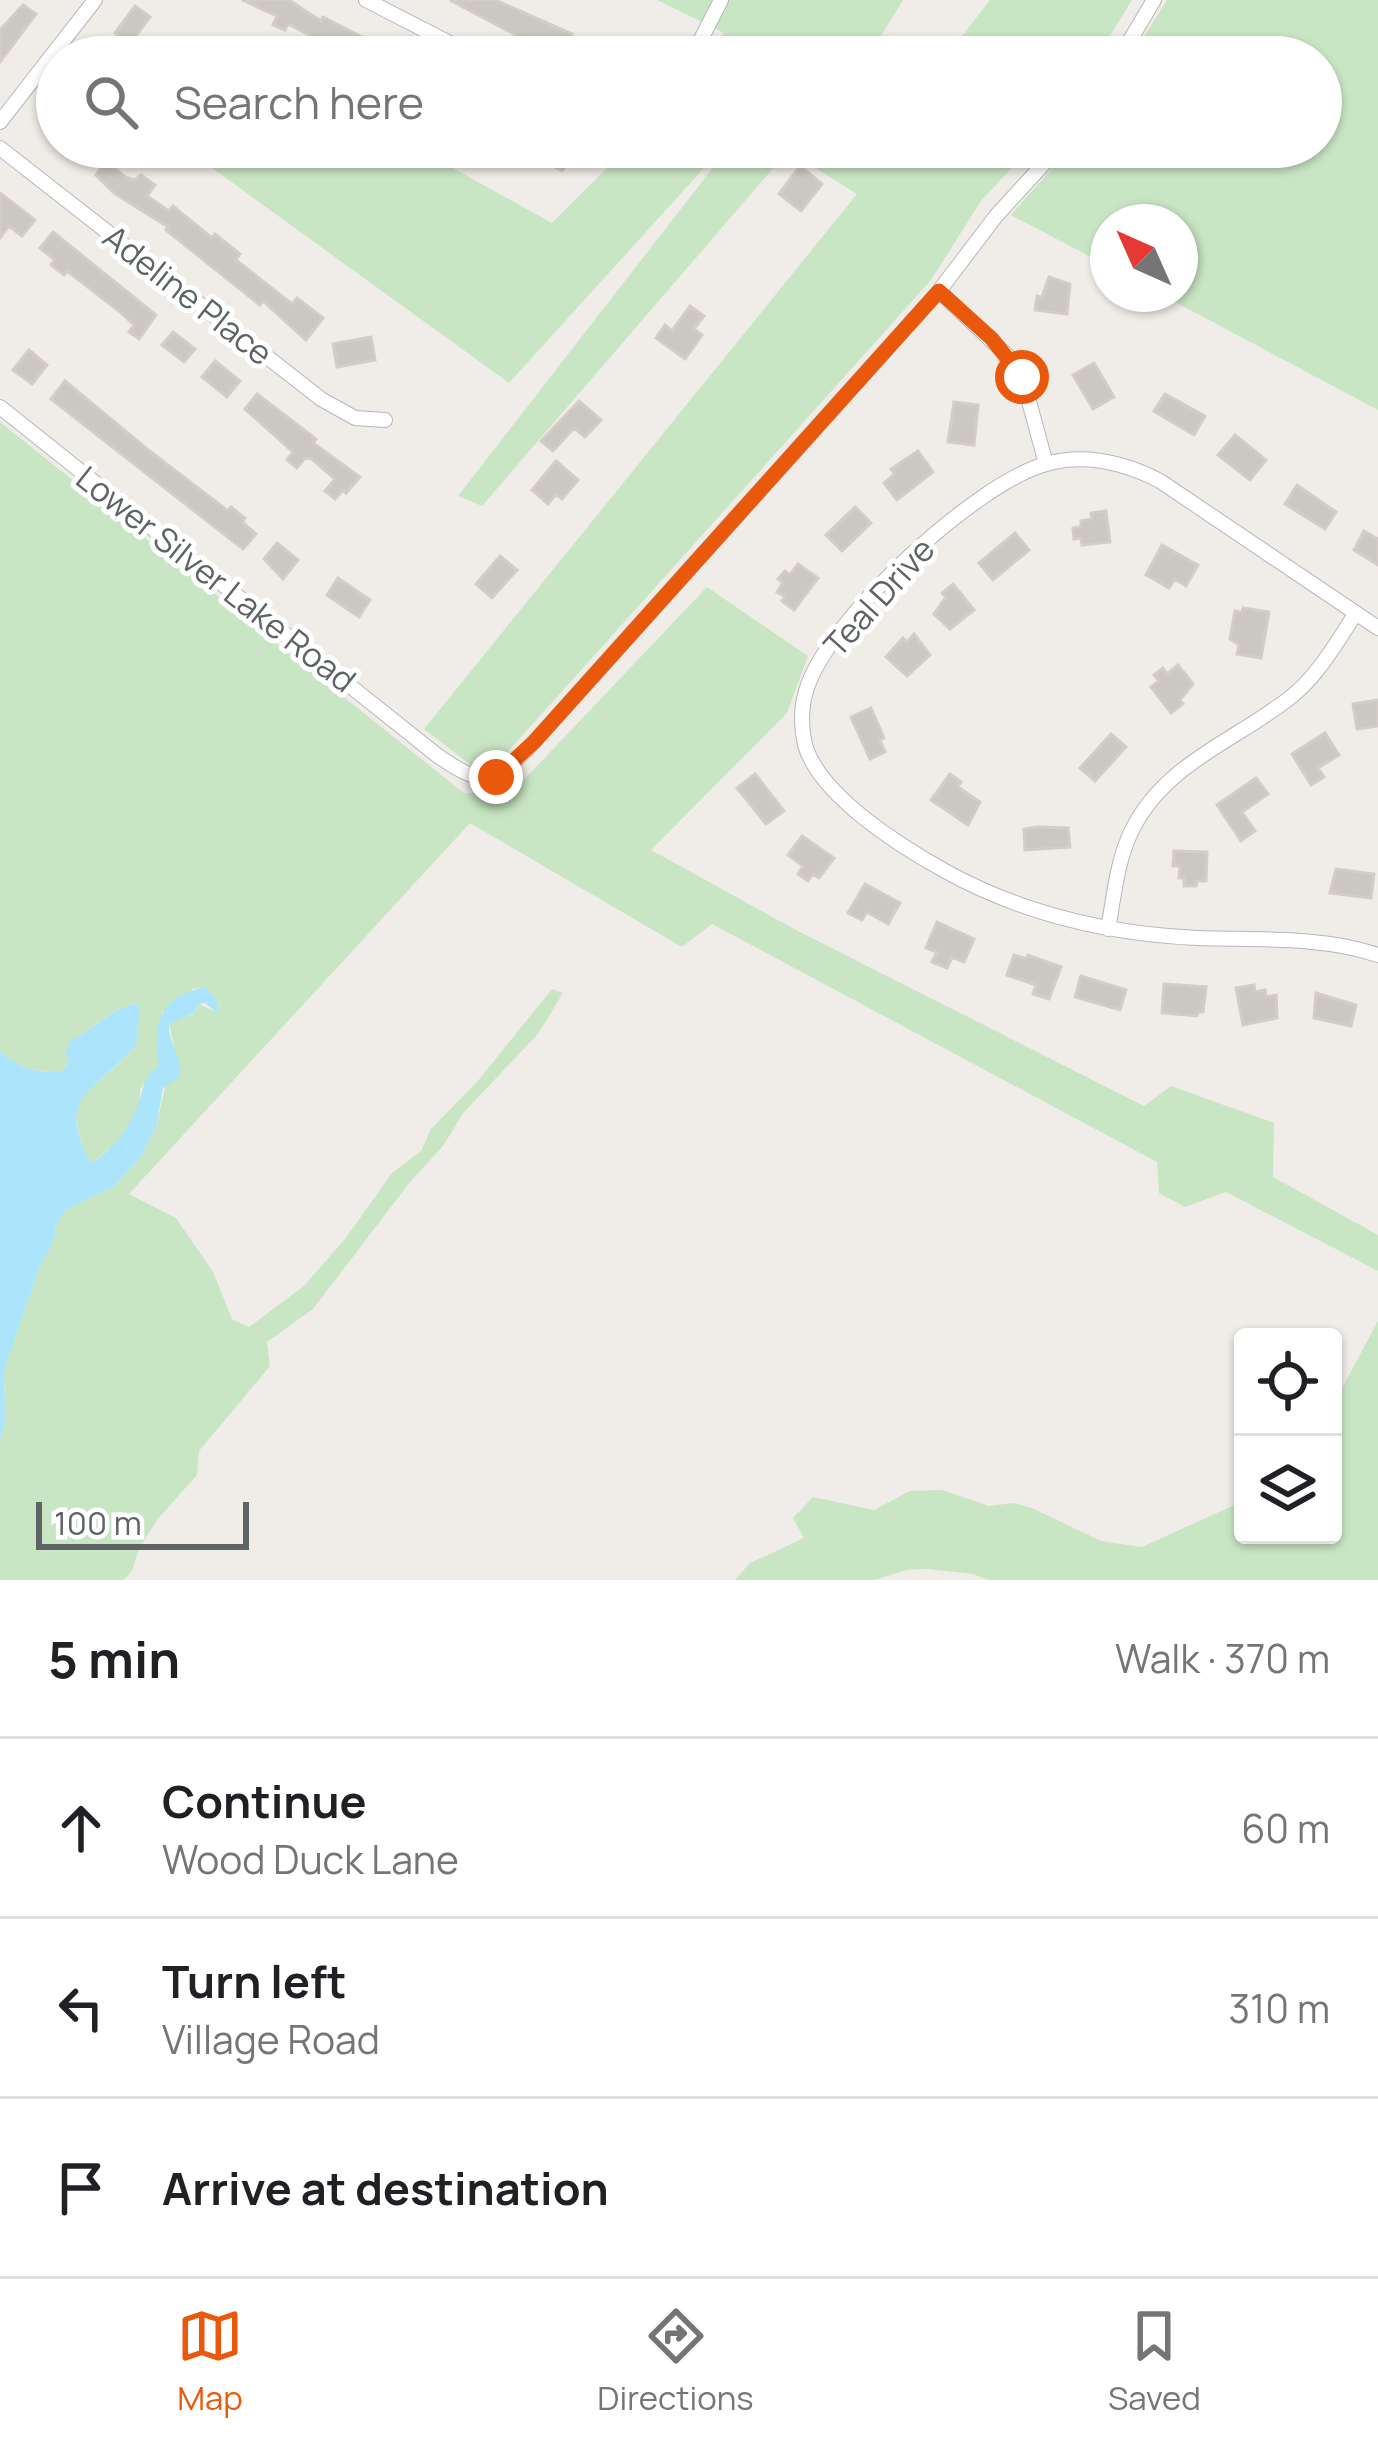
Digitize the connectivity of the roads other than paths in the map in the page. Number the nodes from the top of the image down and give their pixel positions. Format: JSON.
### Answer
{"nodes":[{"id":1,"x":95,"y":0,"type":"edge"},
{"id":2,"x":365,"y":0,"type":"edge"},
{"id":3,"x":721,"y":0,"type":"edge"},
{"id":4,"x":1154,"y":0,"type":"edge"},
{"id":5,"x":67,"y":36,"type":"edge"},
{"id":6,"x":436,"y":36,"type":"edge"},
{"id":7,"x":703,"y":36,"type":"edge"},
{"id":8,"x":1133,"y":36,"type":"edge"},
{"id":9,"x":36,"y":76,"type":"edge"},
{"id":10,"x":0,"y":122,"type":"edge"},
{"id":11,"x":0,"y":148,"type":"edge"},
{"id":12,"x":1040,"y":168,"type":"edge"},
{"id":13,"x":939,"y":291,"type":"junction"},
{"id":14,"x":0,"y":407,"type":"edge"},
{"id":15,"x":386,"y":419,"type":"dead end"},
{"id":16,"x":1046,"y":464,"type":"junction"},
{"id":17,"x":1357,"y":613,"type":"junction"},
{"id":18,"x":1378,"y":628,"type":"edge"},
{"id":19,"x":1108,"y":929,"type":"junction"},
{"id":20,"x":1378,"y":955,"type":"edge"}],
"edges":[{"from":1,"to":5,"type":"street"},
{"from":2,"to":6,"type":"street"},
{"from":3,"to":7,"type":"street"},
{"from":4,"to":8,"type":"street"},
{"from":9,"to":10,"type":"street"},
{"from":11,"to":15,"type":"street","name":"Adeline Place"},
{"from":12,"to":13,"type":"street"},
{"from":13,"to":14,"type":"street","name":"Lower Silver Lake Road"},
{"from":13,"to":16,"type":"street"},
{"from":16,"to":17,"type":"street","name":"Teal Drive"},
{"from":16,"to":19,"type":"street","name":"Teal Drive"},
{"from":17,"to":18,"type":"street","name":"Teal Drive"},
{"from":17,"to":19,"type":"street"},
{"from":19,"to":20,"type":"street","name":"Teal Drive"}]}
